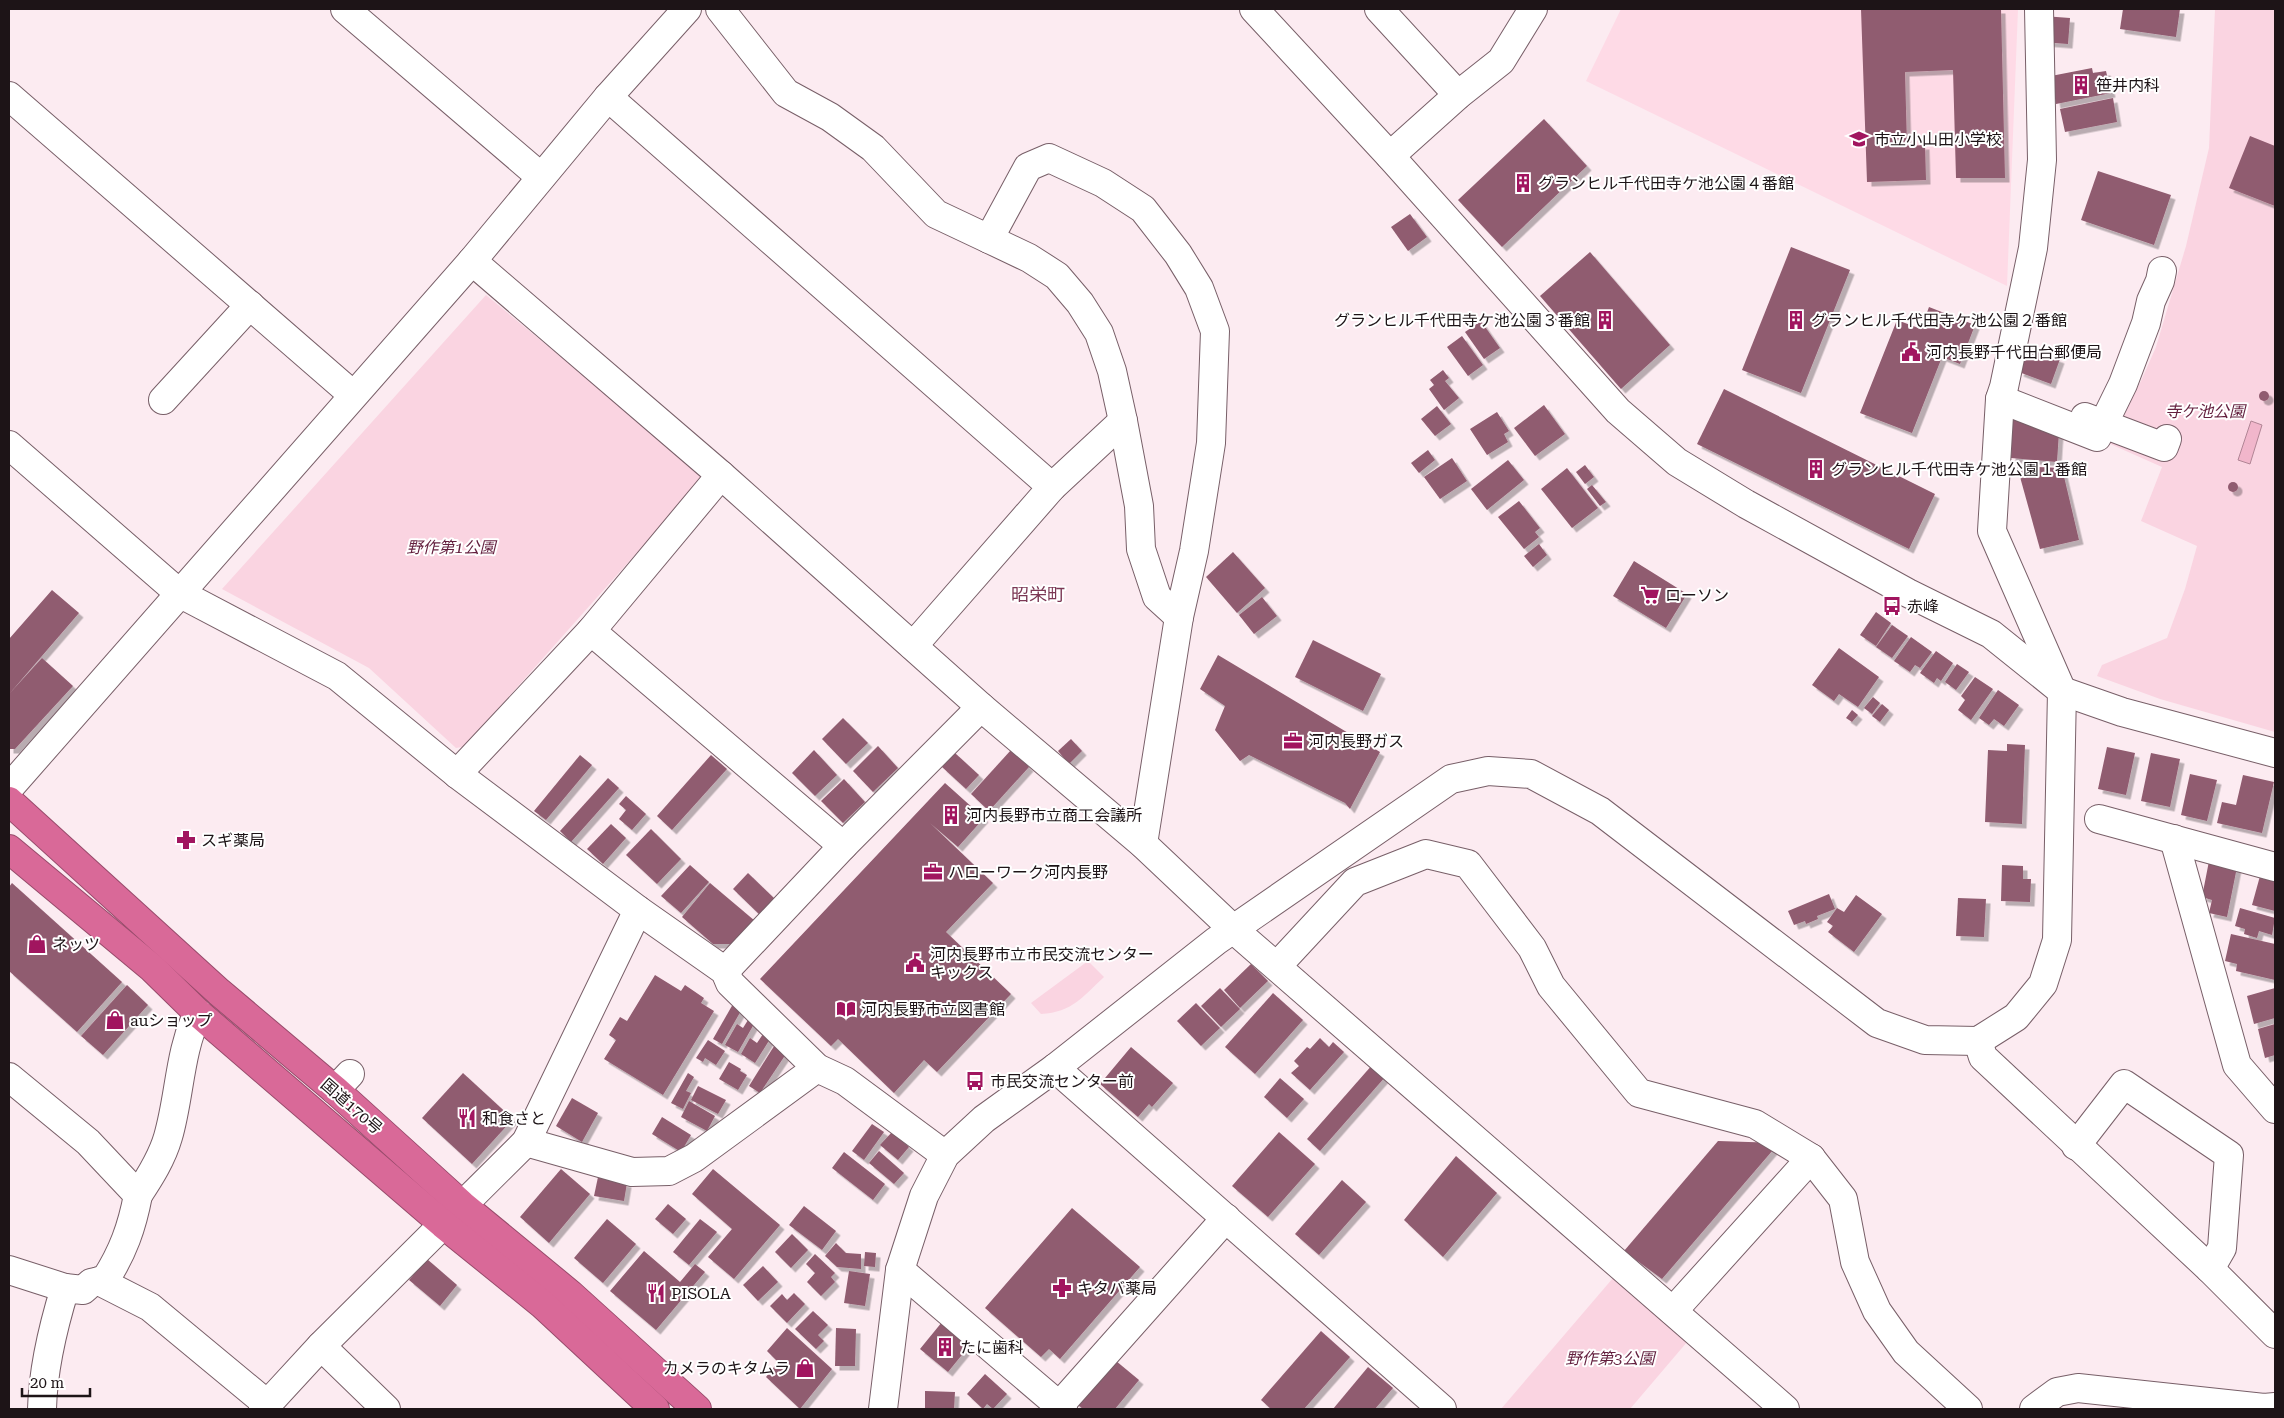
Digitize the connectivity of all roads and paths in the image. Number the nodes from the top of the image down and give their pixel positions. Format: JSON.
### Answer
{"nodes":[{"id":1,"x":344,"y":9,"type":"edge"},
{"id":2,"x":687,"y":9,"type":"edge"},
{"id":3,"x":720,"y":9,"type":"edge"},
{"id":4,"x":1254,"y":9,"type":"edge"},
{"id":5,"x":1379,"y":9,"type":"edge"},
{"id":6,"x":1533,"y":9,"type":"edge"},
{"id":7,"x":2039,"y":9,"type":"edge"},
{"id":8,"x":1458,"y":95,"type":"junction"},
{"id":9,"x":9,"y":96,"type":"edge"},
{"id":10,"x":608,"y":97,"type":"junction"},
{"id":11,"x":1390,"y":156,"type":"junction"},
{"id":12,"x":541,"y":177,"type":"junction"},
{"id":13,"x":989,"y":239,"type":"junction"},
{"id":14,"x":472,"y":262,"type":"junction"},
{"id":15,"x":2162,"y":271,"type":"dead end"},
{"id":16,"x":250,"y":305,"type":"junction"},
{"id":17,"x":2002,"y":393,"type":"junction"},
{"id":18,"x":353,"y":395,"type":"junction"},
{"id":19,"x":163,"y":400,"type":"dead end"},
{"id":20,"x":1123,"y":420,"type":"junction"},
{"id":21,"x":2103,"y":424,"type":"junction"},
{"id":22,"x":2167,"y":439,"type":"dead end"},
{"id":23,"x":9,"y":445,"type":"edge"},
{"id":24,"x":721,"y":475,"type":"junction"},
{"id":25,"x":1052,"y":487,"type":"junction"},
{"id":26,"x":179,"y":593,"type":"junction"},
{"id":27,"x":1179,"y":617,"type":"junction"},
{"id":28,"x":591,"y":631,"type":"junction"},
{"id":29,"x":913,"y":646,"type":"junction"},
{"id":30,"x":2062,"y":691,"type":"junction"},
{"id":31,"x":981,"y":707,"type":"junction"},
{"id":32,"x":2275,"y":753,"type":"edge"},
{"id":33,"x":457,"y":774,"type":"junction"},
{"id":34,"x":9,"y":788,"type":"edge"},
{"id":35,"x":9,"y":802,"type":"edge"},
{"id":36,"x":2099,"y":819,"type":"dead end"},
{"id":37,"x":2174,"y":839,"type":"junction"},
{"id":38,"x":1143,"y":844,"type":"junction"},
{"id":39,"x":844,"y":846,"type":"junction"},
{"id":40,"x":9,"y":849,"type":"edge"},
{"id":41,"x":2275,"y":867,"type":"edge"},
{"id":42,"x":638,"y":910,"type":"junction"},
{"id":43,"x":1233,"y":929,"type":"junction"},
{"id":44,"x":1277,"y":966,"type":"junction"},
{"id":45,"x":724,"y":971,"type":"junction"},
{"id":46,"x":198,"y":1013,"type":"junction"},
{"id":47,"x":1978,"y":1041,"type":"junction"},
{"id":48,"x":817,"y":1068,"type":"junction"},
{"id":49,"x":1055,"y":1068,"type":"junction"},
{"id":50,"x":9,"y":1077,"type":"edge"},
{"id":51,"x":2275,"y":1110,"type":"edge"},
{"id":52,"x":526,"y":1142,"type":"junction"},
{"id":53,"x":2076,"y":1146,"type":"junction"},
{"id":54,"x":945,"y":1155,"type":"junction"},
{"id":55,"x":1811,"y":1158,"type":"junction"},
{"id":56,"x":138,"y":1195,"type":"junction"},
{"id":57,"x":462,"y":1205,"type":"junction"},
{"id":58,"x":1226,"y":1218,"type":"junction"},
{"id":59,"x":443,"y":1224,"type":"junction"},
{"id":60,"x":2210,"y":1269,"type":"junction"},
{"id":61,"x":9,"y":1270,"type":"edge"},
{"id":62,"x":900,"y":1270,"type":"junction"},
{"id":63,"x":99,"y":1281,"type":"junction"},
{"id":64,"x":65,"y":1288,"type":"junction"},
{"id":65,"x":1673,"y":1311,"type":"junction"},
{"id":66,"x":2275,"y":1334,"type":"edge"},
{"id":67,"x":321,"y":1346,"type":"junction"},
{"id":68,"x":2181,"y":1404,"type":"edge"},
{"id":69,"x":265,"y":1407,"type":"edge"},
{"id":70,"x":1061,"y":1407,"type":"edge"},
{"id":71,"x":2275,"y":1407,"type":"edge"},
{"id":72,"x":42,"y":1409,"type":"edge"},
{"id":73,"x":386,"y":1409,"type":"edge"},
{"id":74,"x":655,"y":1409,"type":"edge"},
{"id":75,"x":697,"y":1409,"type":"edge"},
{"id":76,"x":883,"y":1409,"type":"edge"},
{"id":77,"x":1442,"y":1409,"type":"edge"},
{"id":78,"x":1785,"y":1409,"type":"edge"},
{"id":79,"x":1968,"y":1409,"type":"edge"},
{"id":80,"x":2034,"y":1409,"type":"edge"}],
"edges":[{"from":1,"to":12,"type":"street"},
{"from":2,"to":10,"type":"street"},
{"from":3,"to":13,"type":"street"},
{"from":4,"to":11,"type":"street"},
{"from":5,"to":8,"type":"street"},
{"from":6,"to":8,"type":"street"},
{"from":7,"to":17,"type":"street"},
{"from":8,"to":11,"type":"street"},
{"from":9,"to":16,"type":"street"},
{"from":10,"to":12,"type":"street"},
{"from":10,"to":25,"type":"street"},
{"from":11,"to":30,"type":"street"},
{"from":12,"to":14,"type":"street"},
{"from":13,"to":20,"type":"street"},
{"from":13,"to":27,"type":"street"},
{"from":14,"to":18,"type":"street"},
{"from":14,"to":24,"type":"street"},
{"from":15,"to":21,"type":"street"},
{"from":16,"to":18,"type":"street"},
{"from":16,"to":19,"type":"street"},
{"from":17,"to":21,"type":"street"},
{"from":17,"to":30,"type":"street"},
{"from":18,"to":26,"type":"street"},
{"from":20,"to":25,"type":"street"},
{"from":20,"to":27,"type":"street"},
{"from":21,"to":22,"type":"street"},
{"from":23,"to":26,"type":"street"},
{"from":24,"to":28,"type":"street"},
{"from":24,"to":29,"type":"street"},
{"from":25,"to":29,"type":"street"},
{"from":26,"to":33,"type":"street"},
{"from":26,"to":34,"type":"street"},
{"from":27,"to":38,"type":"street"},
{"from":28,"to":33,"type":"street"},
{"from":28,"to":39,"type":"street"},
{"from":29,"to":31,"type":"street"},
{"from":30,"to":32,"type":"street"},
{"from":30,"to":47,"type":"street"},
{"from":31,"to":38,"type":"street"},
{"from":31,"to":39,"type":"street"},
{"from":33,"to":42,"type":"street"},
{"from":35,"to":57,"type":"highway","name":"国道170号"},
{"from":36,"to":37,"type":"street"},
{"from":37,"to":41,"type":"street"},
{"from":37,"to":51,"type":"street"},
{"from":38,"to":43,"type":"street"},
{"from":39,"to":45,"type":"street"},
{"from":40,"to":46,"type":"highway","name":"国道170号"},
{"from":42,"to":45,"type":"street"},
{"from":42,"to":52,"type":"street"},
{"from":43,"to":44,"type":"street"},
{"from":43,"to":47,"type":"street"},
{"from":43,"to":49,"type":"street"},
{"from":44,"to":55,"type":"street"},
{"from":44,"to":65,"type":"street"},
{"from":45,"to":48,"type":"street"},
{"from":46,"to":56,"type":"street"},
{"from":46,"to":59,"type":"highway","name":"国道170号"},
{"from":47,"to":53,"type":"street"},
{"from":48,"to":52,"type":"street"},
{"from":48,"to":54,"type":"street"},
{"from":49,"to":54,"type":"street"},
{"from":49,"to":58,"type":"street"},
{"from":50,"to":56,"type":"street"},
{"from":52,"to":57,"type":"street"},
{"from":53,"to":60,"type":"street"},
{"from":53,"to":60,"type":"street"},
{"from":54,"to":62,"type":"street"},
{"from":55,"to":65,"type":"street"},
{"from":55,"to":79,"type":"street"},
{"from":56,"to":63,"type":"street"},
{"from":57,"to":59,"type":"street"},
{"from":57,"to":75,"type":"highway","name":"国道170号"},
{"from":58,"to":70,"type":"street"},
{"from":58,"to":77,"type":"street"},
{"from":59,"to":67,"type":"street"},
{"from":59,"to":74,"type":"highway","name":"国道170号"},
{"from":60,"to":66,"type":"street"},
{"from":61,"to":64,"type":"street"},
{"from":62,"to":70,"type":"street"},
{"from":62,"to":76,"type":"street"},
{"from":63,"to":64,"type":"street"},
{"from":63,"to":69,"type":"street"},
{"from":64,"to":72,"type":"street"},
{"from":65,"to":78,"type":"street"},
{"from":67,"to":69,"type":"street"},
{"from":67,"to":73,"type":"street"},
{"from":68,"to":71,"type":"street"},
{"from":68,"to":80,"type":"street"}]}
